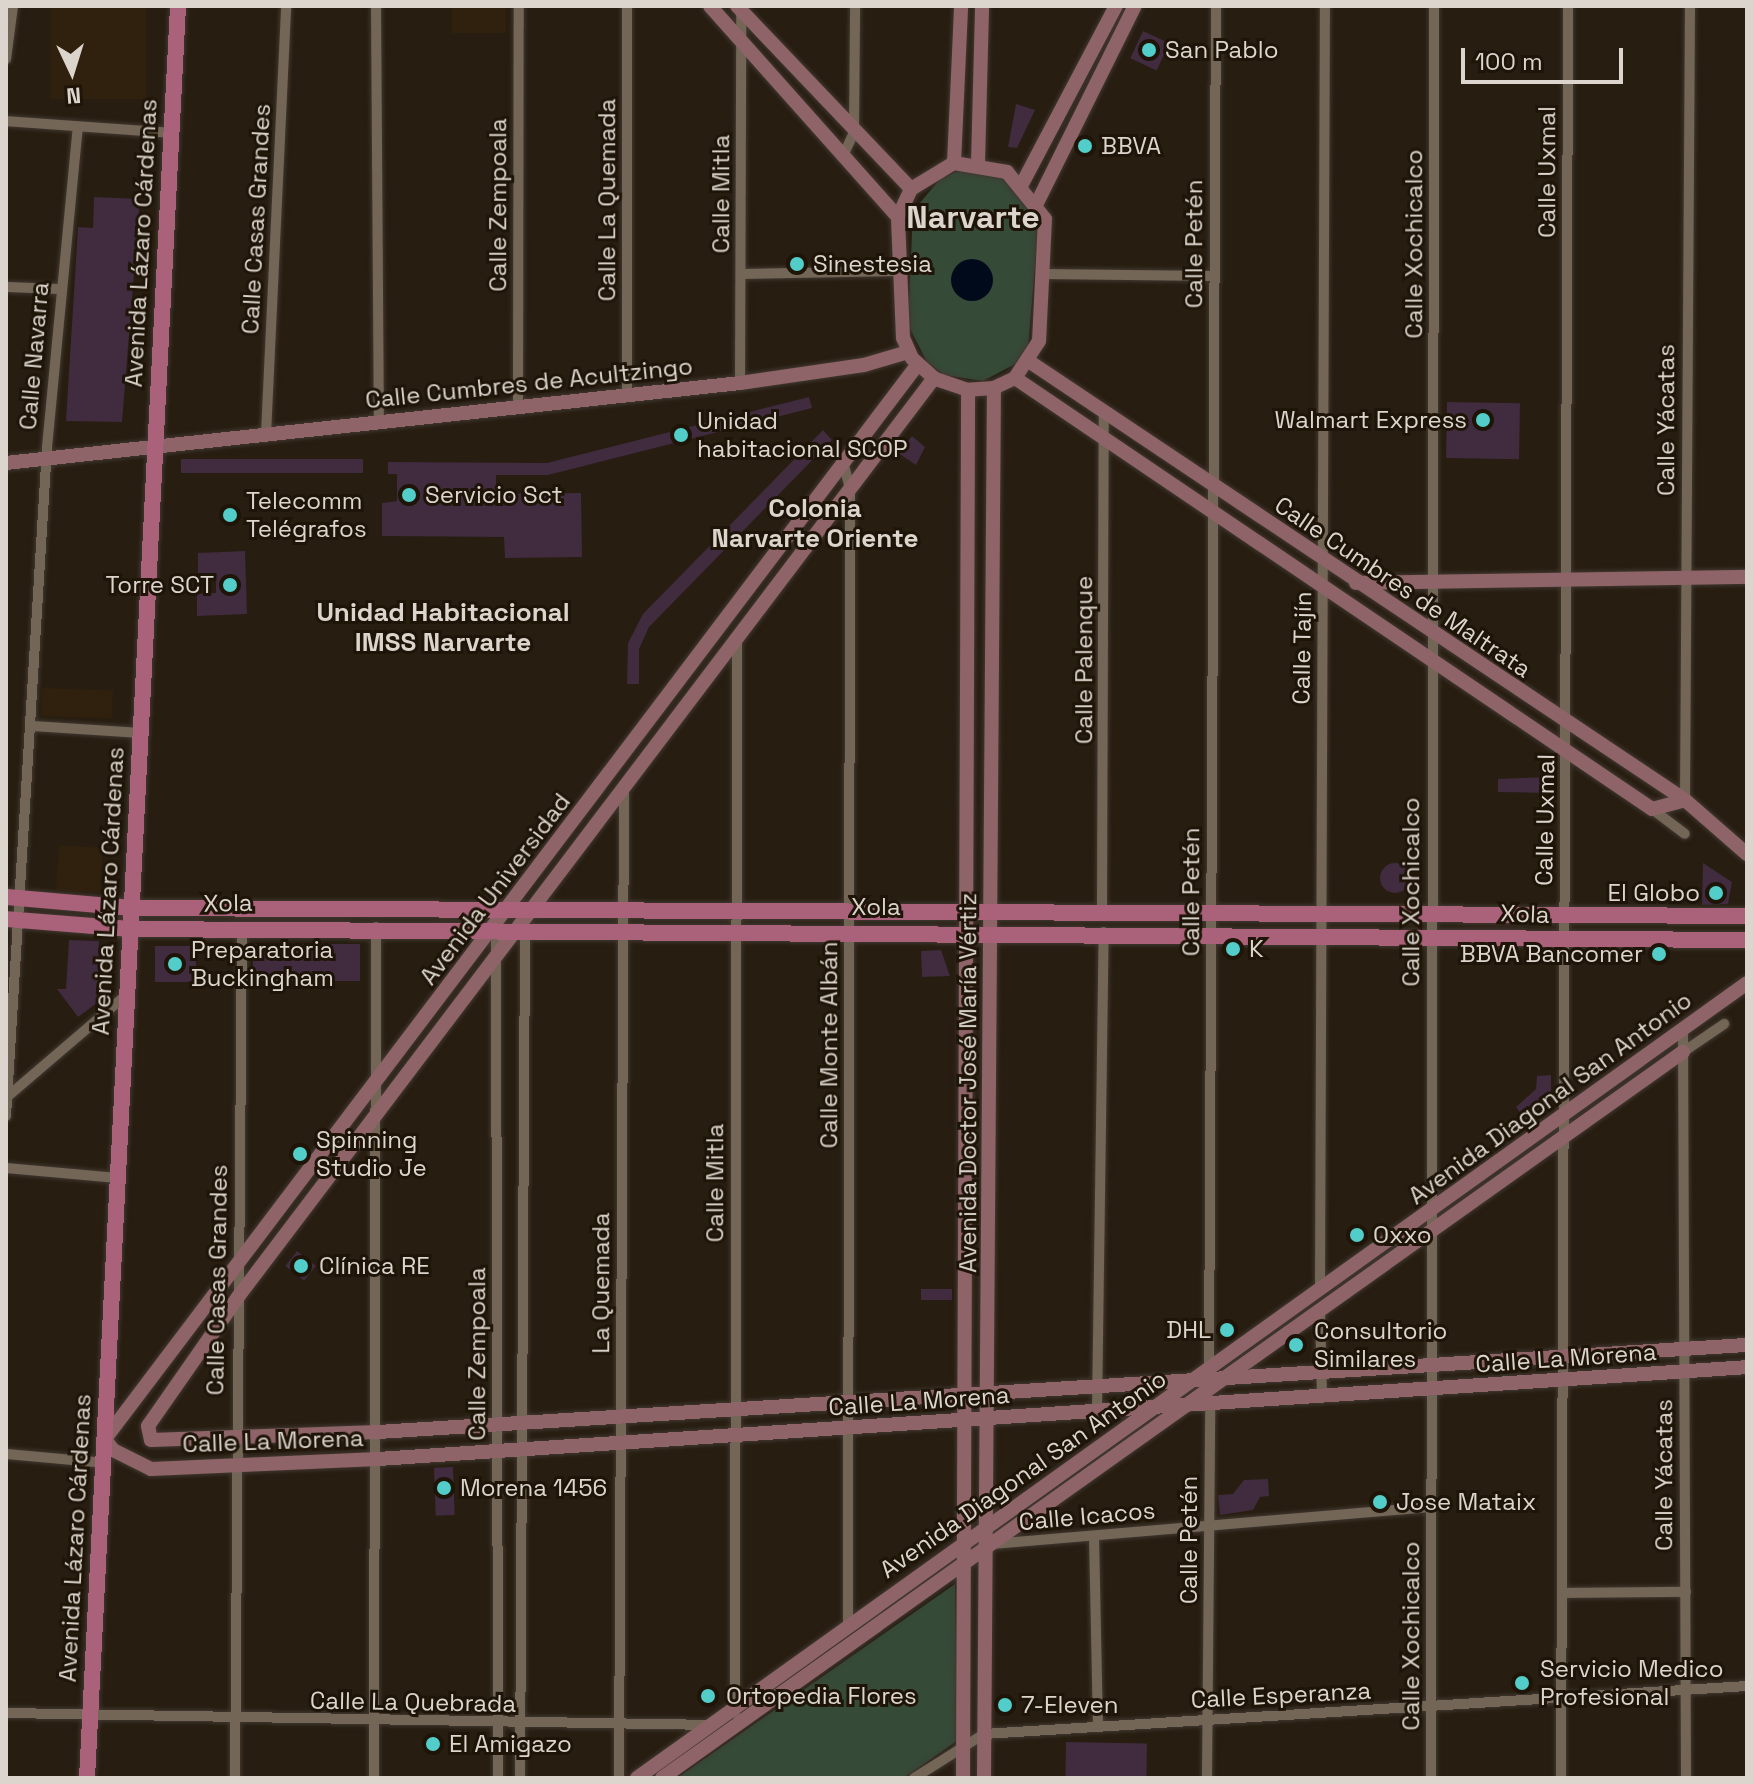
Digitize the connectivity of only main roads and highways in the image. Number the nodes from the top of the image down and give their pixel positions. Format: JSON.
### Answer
{"nodes":[{"id":1,"x":178,"y":6,"type":"edge"},
{"id":2,"x":710,"y":6,"type":"edge"},
{"id":3,"x":961,"y":6,"type":"edge"},
{"id":4,"x":982,"y":6,"type":"edge"},
{"id":5,"x":1135,"y":6,"type":"edge"},
{"id":6,"x":739,"y":7,"type":"edge"},
{"id":7,"x":1114,"y":8,"type":"edge"},
{"id":8,"x":954,"y":163,"type":"junction"},
{"id":9,"x":978,"y":163,"type":"junction"},
{"id":10,"x":1022,"y":184,"type":"junction"},
{"id":11,"x":911,"y":189,"type":"junction"},
{"id":12,"x":1037,"y":203,"type":"junction"},
{"id":13,"x":898,"y":217,"type":"junction"},
{"id":14,"x":913,"y":358,"type":"junction"},
{"id":15,"x":1030,"y":362,"type":"junction"},
{"id":16,"x":934,"y":378,"type":"junction"},
{"id":17,"x":1015,"y":378,"type":"junction"},
{"id":18,"x":994,"y":388,"type":"junction"},
{"id":19,"x":968,"y":390,"type":"junction"},
{"id":20,"x":153,"y":448,"type":"junction"},
{"id":21,"x":6,"y":463,"type":"edge"},
{"id":22,"x":767,"y":567,"type":"junction"},
{"id":23,"x":1747,"y":577,"type":"edge"},
{"id":24,"x":782,"y":581,"type":"junction"},
{"id":25,"x":1356,"y":583,"type":"junction"},
{"id":26,"x":1685,"y":800,"type":"junction"},
{"id":27,"x":567,"y":827,"type":"junction"},
{"id":28,"x":585,"y":840,"type":"junction"},
{"id":29,"x":1747,"y":854,"type":"edge"},
{"id":30,"x":14,"y":898,"type":"edge"},
{"id":31,"x":510,"y":907,"type":"junction"},
{"id":32,"x":535,"y":907,"type":"junction"},
{"id":33,"x":131,"y":908,"type":"junction"},
{"id":34,"x":969,"y":910,"type":"junction"},
{"id":35,"x":989,"y":910,"type":"junction"},
{"id":36,"x":1747,"y":916,"type":"edge"},
{"id":37,"x":12,"y":920,"type":"edge"},
{"id":38,"x":129,"y":929,"type":"junction"},
{"id":39,"x":496,"y":930,"type":"junction"},
{"id":40,"x":521,"y":930,"type":"junction"},
{"id":41,"x":969,"y":931,"type":"junction"},
{"id":42,"x":988,"y":932,"type":"junction"},
{"id":43,"x":1747,"y":940,"type":"edge"},
{"id":44,"x":1747,"y":983,"type":"edge"},
{"id":45,"x":1683,"y":1052,"type":"road end"},
{"id":46,"x":1747,"y":1345,"type":"edge"},
{"id":47,"x":1747,"y":1367,"type":"edge"},
{"id":48,"x":1192,"y":1380,"type":"junction"},
{"id":49,"x":1212,"y":1382,"type":"junction"},
{"id":50,"x":990,"y":1392,"type":"junction"},
{"id":51,"x":968,"y":1394,"type":"junction"},
{"id":52,"x":1188,"y":1402,"type":"junction"},
{"id":53,"x":1158,"y":1405,"type":"junction"},
{"id":54,"x":989,"y":1418,"type":"junction"},
{"id":55,"x":967,"y":1420,"type":"junction"},
{"id":56,"x":148,"y":1426,"type":"joint"},
{"id":57,"x":105,"y":1439,"type":"junction"},
{"id":58,"x":985,"y":1525,"type":"junction"},
{"id":59,"x":963,"y":1542,"type":"junction"},
{"id":60,"x":985,"y":1545,"type":"junction"},
{"id":61,"x":963,"y":1561,"type":"junction"},
{"id":62,"x":87,"y":1778,"type":"edge"},
{"id":63,"x":637,"y":1778,"type":"edge"},
{"id":64,"x":662,"y":1778,"type":"edge"},
{"id":65,"x":963,"y":1778,"type":"edge"},
{"id":66,"x":984,"y":1778,"type":"edge"}],
"edges":[{"from":1,"to":20,"type":"main road","name":"Avenida Lázaro Cárdenas"},
{"from":2,"to":13,"type":"main road"},
{"from":3,"to":8,"type":"main road"},
{"from":4,"to":9,"type":"main road"},
{"from":5,"to":12,"type":"main road"},
{"from":6,"to":11,"type":"main road"},
{"from":7,"to":10,"type":"main road"},
{"from":8,"to":9,"type":"main road"},
{"from":8,"to":11,"type":"main road"},
{"from":9,"to":10,"type":"main road"},
{"from":10,"to":12,"type":"main road"},
{"from":11,"to":13,"type":"main road"},
{"from":12,"to":15,"type":"main road"},
{"from":13,"to":14,"type":"main road"},
{"from":14,"to":16,"type":"main road"},
{"from":14,"to":20,"type":"main road","name":"Calle Cumbres de Acultzingo"},
{"from":14,"to":22,"type":"main road","name":"Avenida Universidad"},
{"from":15,"to":17,"type":"main road"},
{"from":15,"to":25,"type":"main road","name":"Calle Cumbres de Maltrata"},
{"from":16,"to":19,"type":"main road"},
{"from":16,"to":24,"type":"main road","name":"Avenida Universidad"},
{"from":17,"to":18,"type":"main road"},
{"from":17,"to":26,"type":"main road","name":"Calle Cumbres de Maltrata"},
{"from":18,"to":19,"type":"main road"},
{"from":18,"to":35,"type":"main road","name":"Avenida Doctor José María Vértiz"},
{"from":19,"to":34,"type":"main road","name":"Avenida Doctor José María Vértiz"},
{"from":20,"to":21,"type":"main road","name":"Calle Cumbres de Acultzingo"},
{"from":20,"to":33,"type":"main road","name":"Avenida Lázaro Cárdenas"},
{"from":22,"to":24,"type":"main road"},
{"from":22,"to":27,"type":"main road","name":"Avenida Universidad"},
{"from":23,"to":25,"type":"main road"},
{"from":24,"to":28,"type":"main road","name":"Avenida Universidad"},
{"from":25,"to":26,"type":"main road","name":"Calle Cumbres de Maltrata"},
{"from":26,"to":29,"type":"main road","name":"Calle Cumbres de Maltrata"},
{"from":27,"to":28,"type":"main road"},
{"from":27,"to":31,"type":"main road","name":"Avenida Universidad"},
{"from":28,"to":32,"type":"main road","name":"Avenida Universidad"},
{"from":30,"to":33,"type":"main road","name":"Xola"},
{"from":31,"to":32,"type":"main road","name":"Xola"},
{"from":31,"to":33,"type":"main road","name":"Xola"},
{"from":31,"to":39,"type":"main road","name":"Avenida Universidad"},
{"from":32,"to":34,"type":"main road","name":"Xola"},
{"from":32,"to":40,"type":"main road","name":"Avenida Universidad"},
{"from":33,"to":38,"type":"main road","name":"Avenida Lázaro Cárdenas"},
{"from":34,"to":35,"type":"main road","name":"Xola"},
{"from":34,"to":41,"type":"main road","name":"Avenida Doctor José María Vértiz"},
{"from":35,"to":36,"type":"main road","name":"Xola"},
{"from":35,"to":42,"type":"main road","name":"Avenida Doctor José María Vértiz"},
{"from":37,"to":38,"type":"main road","name":"Xola"},
{"from":38,"to":39,"type":"main road","name":"Xola"},
{"from":38,"to":57,"type":"main road","name":"Avenida Lázaro Cárdenas"},
{"from":39,"to":40,"type":"main road","name":"Xola"},
{"from":39,"to":57,"type":"main road","name":"Avenida Universidad"},
{"from":40,"to":41,"type":"main road","name":"Xola"},
{"from":40,"to":56,"type":"main road","name":"Avenida Universidad"},
{"from":41,"to":42,"type":"main road","name":"Xola"},
{"from":41,"to":51,"type":"main road","name":"Avenida Doctor José María Vértiz"},
{"from":42,"to":43,"type":"main road","name":"Xola"},
{"from":42,"to":50,"type":"main road","name":"Avenida Doctor José María Vértiz"},
{"from":44,"to":49,"type":"main road","name":"Avenida Diagonal San Antonio"},
{"from":45,"to":49,"type":"main road","name":"Avenida Diagonal San Antonio"},
{"from":46,"to":49,"type":"main road","name":"Calle La Morena"},
{"from":47,"to":49,"type":"main road","name":"Calle La Morena"},
{"from":48,"to":49,"type":"main road","name":"Avenida Diagonal San Antonio"},
{"from":48,"to":50,"type":"main road","name":"Calle La Morena"},
{"from":48,"to":53,"type":"main road","name":"Avenida Diagonal San Antonio"},
{"from":49,"to":52,"type":"main road","name":"Avenida Diagonal San Antonio"},
{"from":50,"to":51,"type":"main road","name":"Calle La Morena"},
{"from":50,"to":54,"type":"main road","name":"Avenida Doctor José María Vértiz"},
{"from":51,"to":55,"type":"main road","name":"Avenida Doctor José María Vértiz"},
{"from":51,"to":56,"type":"main road","name":"Calle La Morena"},
{"from":52,"to":53,"type":"main road","name":"Calle La Morena"},
{"from":52,"to":60,"type":"main road","name":"Avenida Diagonal San Antonio"},
{"from":53,"to":54,"type":"main road","name":"Calle La Morena"},
{"from":53,"to":58,"type":"main road","name":"Avenida Diagonal San Antonio"},
{"from":54,"to":55,"type":"main road","name":"Calle La Morena"},
{"from":54,"to":58,"type":"main road","name":"Avenida Doctor José María Vértiz"},
{"from":55,"to":57,"type":"main road","name":"Calle La Morena"},
{"from":55,"to":59,"type":"main road","name":"Avenida Doctor José María Vértiz"},
{"from":57,"to":62,"type":"main road","name":"Avenida Lázaro Cárdenas"},
{"from":58,"to":59,"type":"main road","name":"Avenida Diagonal San Antonio"},
{"from":58,"to":60,"type":"main road","name":"Avenida Doctor José María Vértiz"},
{"from":59,"to":61,"type":"main road","name":"Avenida Doctor José María Vértiz"},
{"from":59,"to":63,"type":"main road","name":"Avenida Diagonal San Antonio"},
{"from":60,"to":61,"type":"main road","name":"Avenida Diagonal San Antonio"},
{"from":60,"to":66,"type":"main road","name":"Avenida Doctor José María Vértiz"},
{"from":61,"to":64,"type":"main road","name":"Avenida Diagonal San Antonio"},
{"from":61,"to":65,"type":"main road","name":"Avenida Doctor José María Vértiz"}]}
